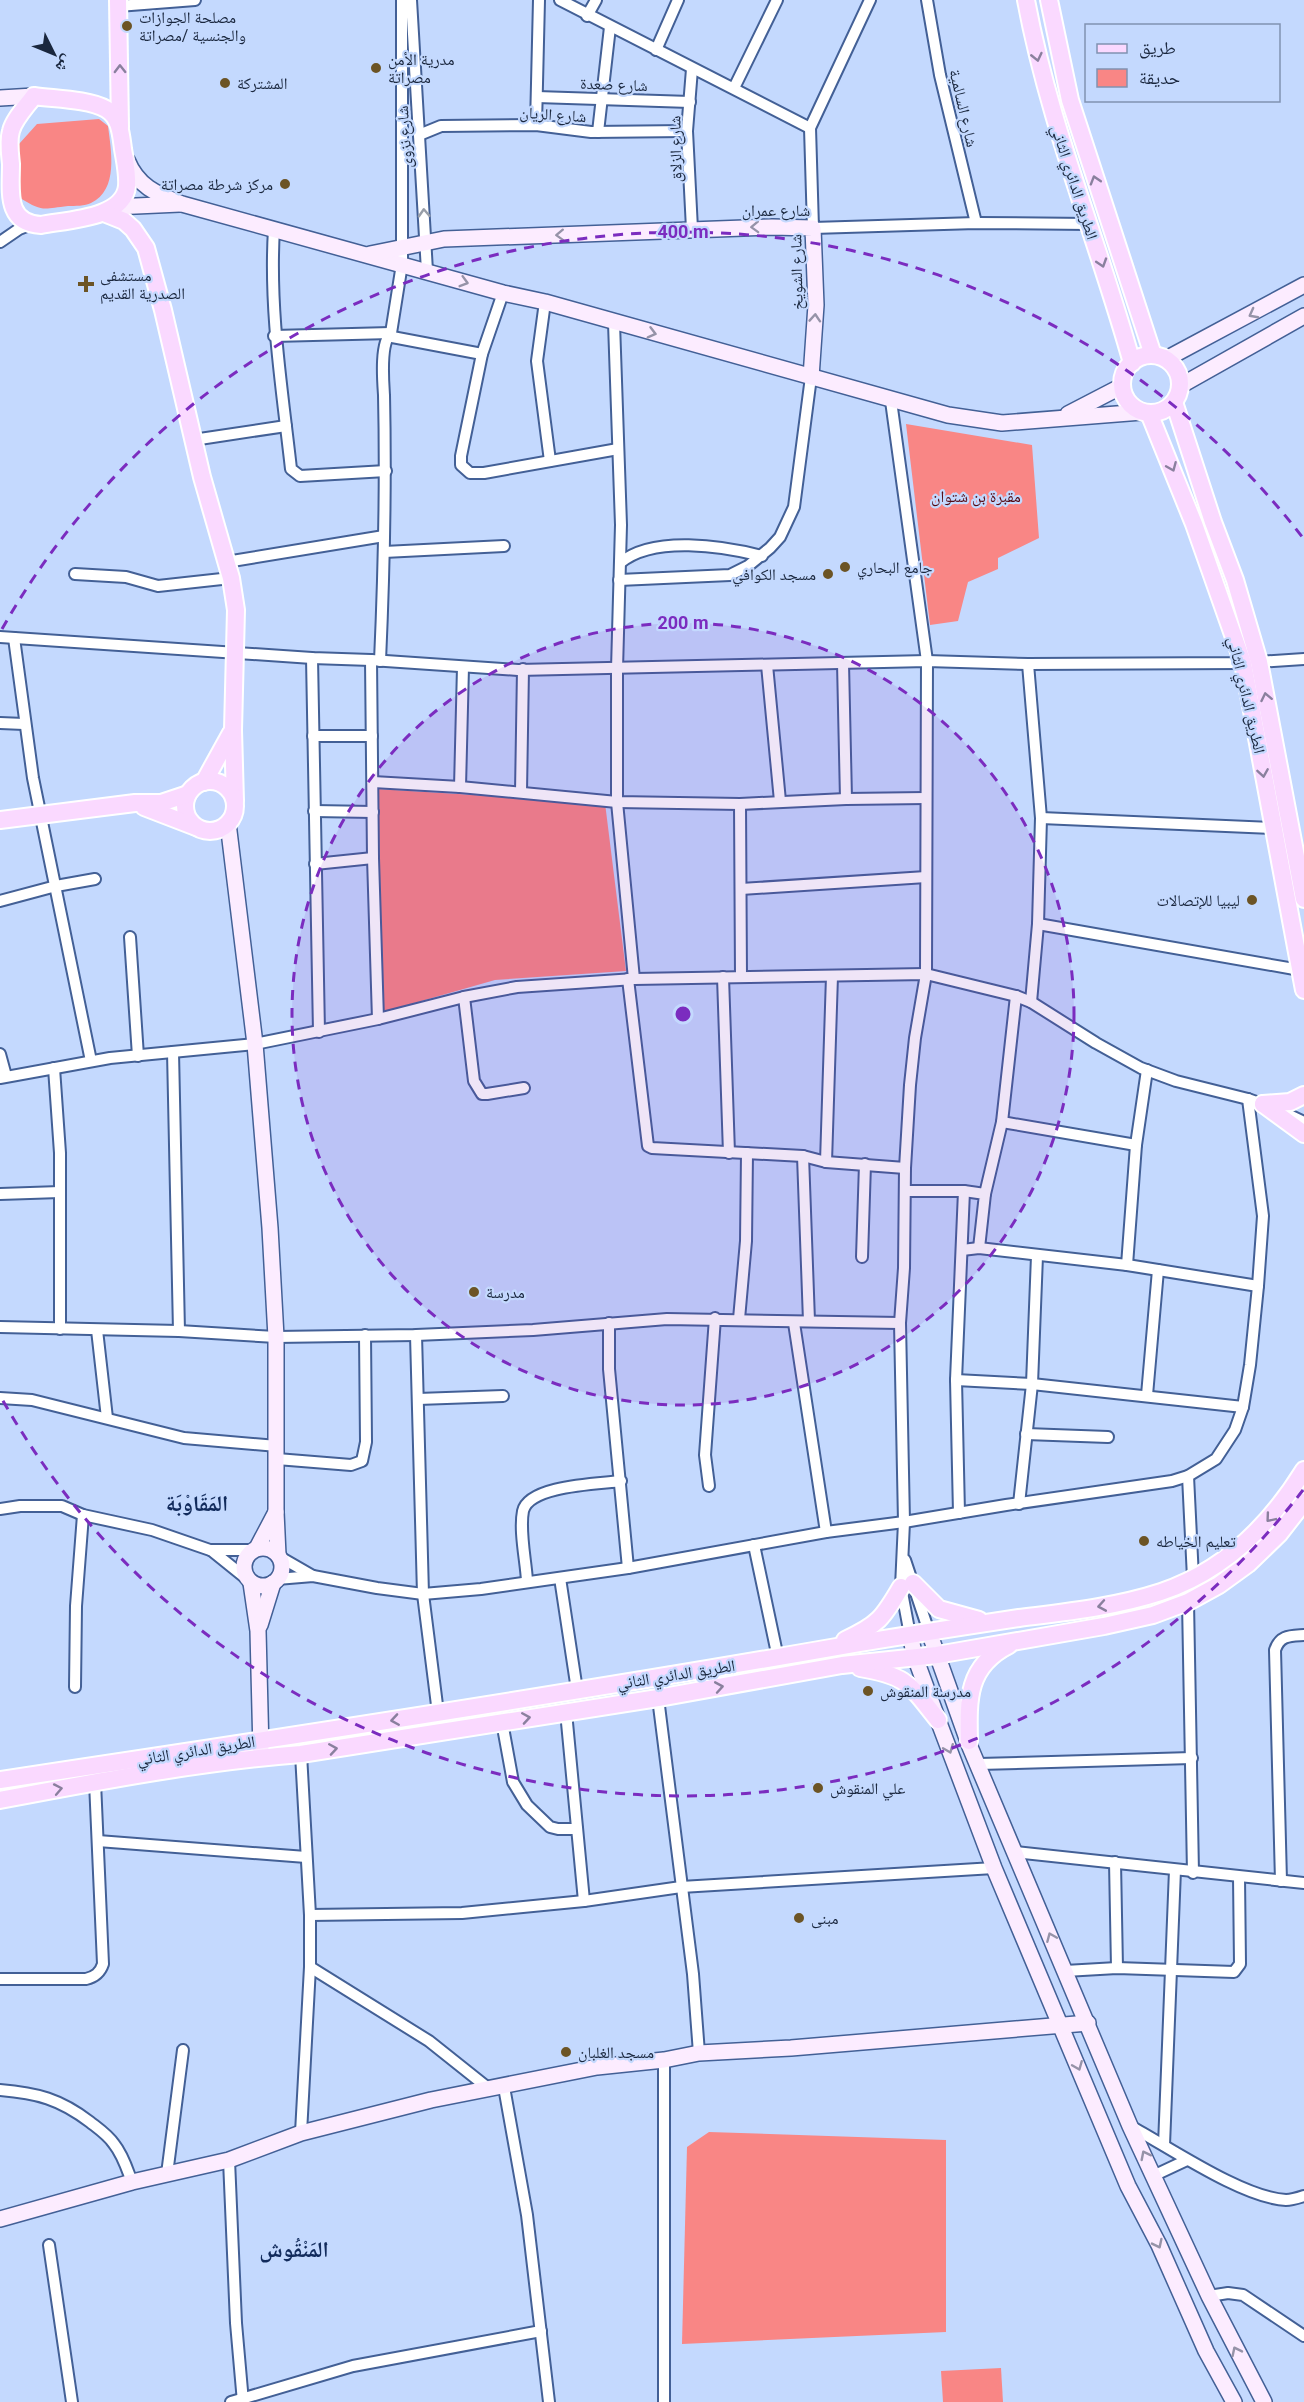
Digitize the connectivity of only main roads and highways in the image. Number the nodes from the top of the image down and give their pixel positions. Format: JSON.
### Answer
{"nodes":[{"id":1,"x":1026,"y":0,"type":"edge"},
{"id":2,"x":1049,"y":0,"type":"edge"},
{"id":3,"x":118,"y":3,"type":"edge"},
{"id":4,"x":120,"y":128,"type":"junction"},
{"id":5,"x":5,"y":187,"type":"edge"},
{"id":6,"x":109,"y":210,"type":"junction"},
{"id":7,"x":1159,"y":357,"type":"junction"},
{"id":8,"x":1132,"y":363,"type":"junction"},
{"id":9,"x":1177,"y":394,"type":"junction"},
{"id":10,"x":1145,"y":412,"type":"junction"},
{"id":11,"x":1251,"y":662,"type":"junction"},
{"id":12,"x":233,"y":730,"type":"junction"},
{"id":13,"x":204,"y":782,"type":"junction"},
{"id":14,"x":188,"y":794,"type":"junction"},
{"id":15,"x":234,"y":801,"type":"junction"},
{"id":16,"x":135,"y":803,"type":"junction"},
{"id":17,"x":0,"y":820,"type":"edge"},
{"id":18,"x":199,"y":829,"type":"junction"},
{"id":19,"x":1304,"y":899,"type":"edge"},
{"id":20,"x":1304,"y":990,"type":"edge"},
{"id":21,"x":1304,"y":1095,"type":"edge"},
{"id":22,"x":1304,"y":1134,"type":"edge"},
{"id":23,"x":1304,"y":1470,"type":"edge"},
{"id":24,"x":1304,"y":1502,"type":"edge"},
{"id":25,"x":989,"y":1622,"type":"junction"},
{"id":26,"x":1020,"y":1640,"type":"junction"},
{"id":27,"x":826,"y":1649,"type":"junction"},
{"id":28,"x":842,"y":1665,"type":"junction"},
{"id":29,"x":938,"y":1720,"type":"road end"},
{"id":30,"x":969,"y":1741,"type":"road end"},
{"id":31,"x":260,"y":1749,"type":"junction"},
{"id":32,"x":0,"y":1780,"type":"edge"},
{"id":33,"x":0,"y":1800,"type":"edge"}],
"edges":[{"from":1,"to":8,"type":"main road","name":"الطريق الدائري الثاني","one_way":true},
{"from":7,"to":2,"type":"main road","name":"الطريق الدائري الثاني","one_way":true},
{"from":4,"to":3,"type":"main road","one_way":true},
{"from":4,"to":5,"type":"main road"},
{"from":4,"to":6,"type":"main road"},
{"from":5,"to":6,"type":"main road"},
{"from":6,"to":12,"type":"main road"},
{"from":7,"to":8,"type":"main road"},
{"from":7,"to":9,"type":"main road"},
{"from":8,"to":10,"type":"main road"},
{"from":9,"to":10,"type":"main road"},
{"from":9,"to":11,"type":"main road","name":"الطريق الدائري الثاني"},
{"from":10,"to":11,"type":"main road","name":"الطريق الدائري الثاني","one_way":true},
{"from":19,"to":11,"type":"main road","name":"الطريق الدائري الثاني","one_way":true},
{"from":11,"to":20,"type":"main road","name":"الطريق الدائري الثاني","one_way":true},
{"from":12,"to":13,"type":"main road"},
{"from":12,"to":15,"type":"main road"},
{"from":13,"to":14,"type":"main road"},
{"from":13,"to":15,"type":"main road"},
{"from":14,"to":16,"type":"main road"},
{"from":14,"to":18,"type":"main road"},
{"from":15,"to":18,"type":"main road"},
{"from":16,"to":17,"type":"main road"},
{"from":16,"to":18,"type":"main road"},
{"from":21,"to":22,"type":"main road"},
{"from":23,"to":25,"type":"main road","name":"الطريق الدائري الثاني","one_way":true},
{"from":24,"to":26,"type":"main road","name":"الطريق الدائري الثاني"},
{"from":25,"to":27,"type":"main road","name":"الطريق الدائري الثاني"},
{"from":25,"to":27,"type":"main road"},
{"from":26,"to":28,"type":"main road","name":"الطريق الدائري الثاني"},
{"from":26,"to":30,"type":"main road"},
{"from":27,"to":31,"type":"main road","name":"الطريق الدائري الثاني","one_way":true},
{"from":28,"to":29,"type":"main road"},
{"from":31,"to":28,"type":"main road","name":"الطريق الدائري الثاني","one_way":true},
{"from":31,"to":32,"type":"main road","name":"الطريق الدائري الثاني"},
{"from":33,"to":31,"type":"main road","name":"الطريق الدائري الثاني","one_way":true}]}
